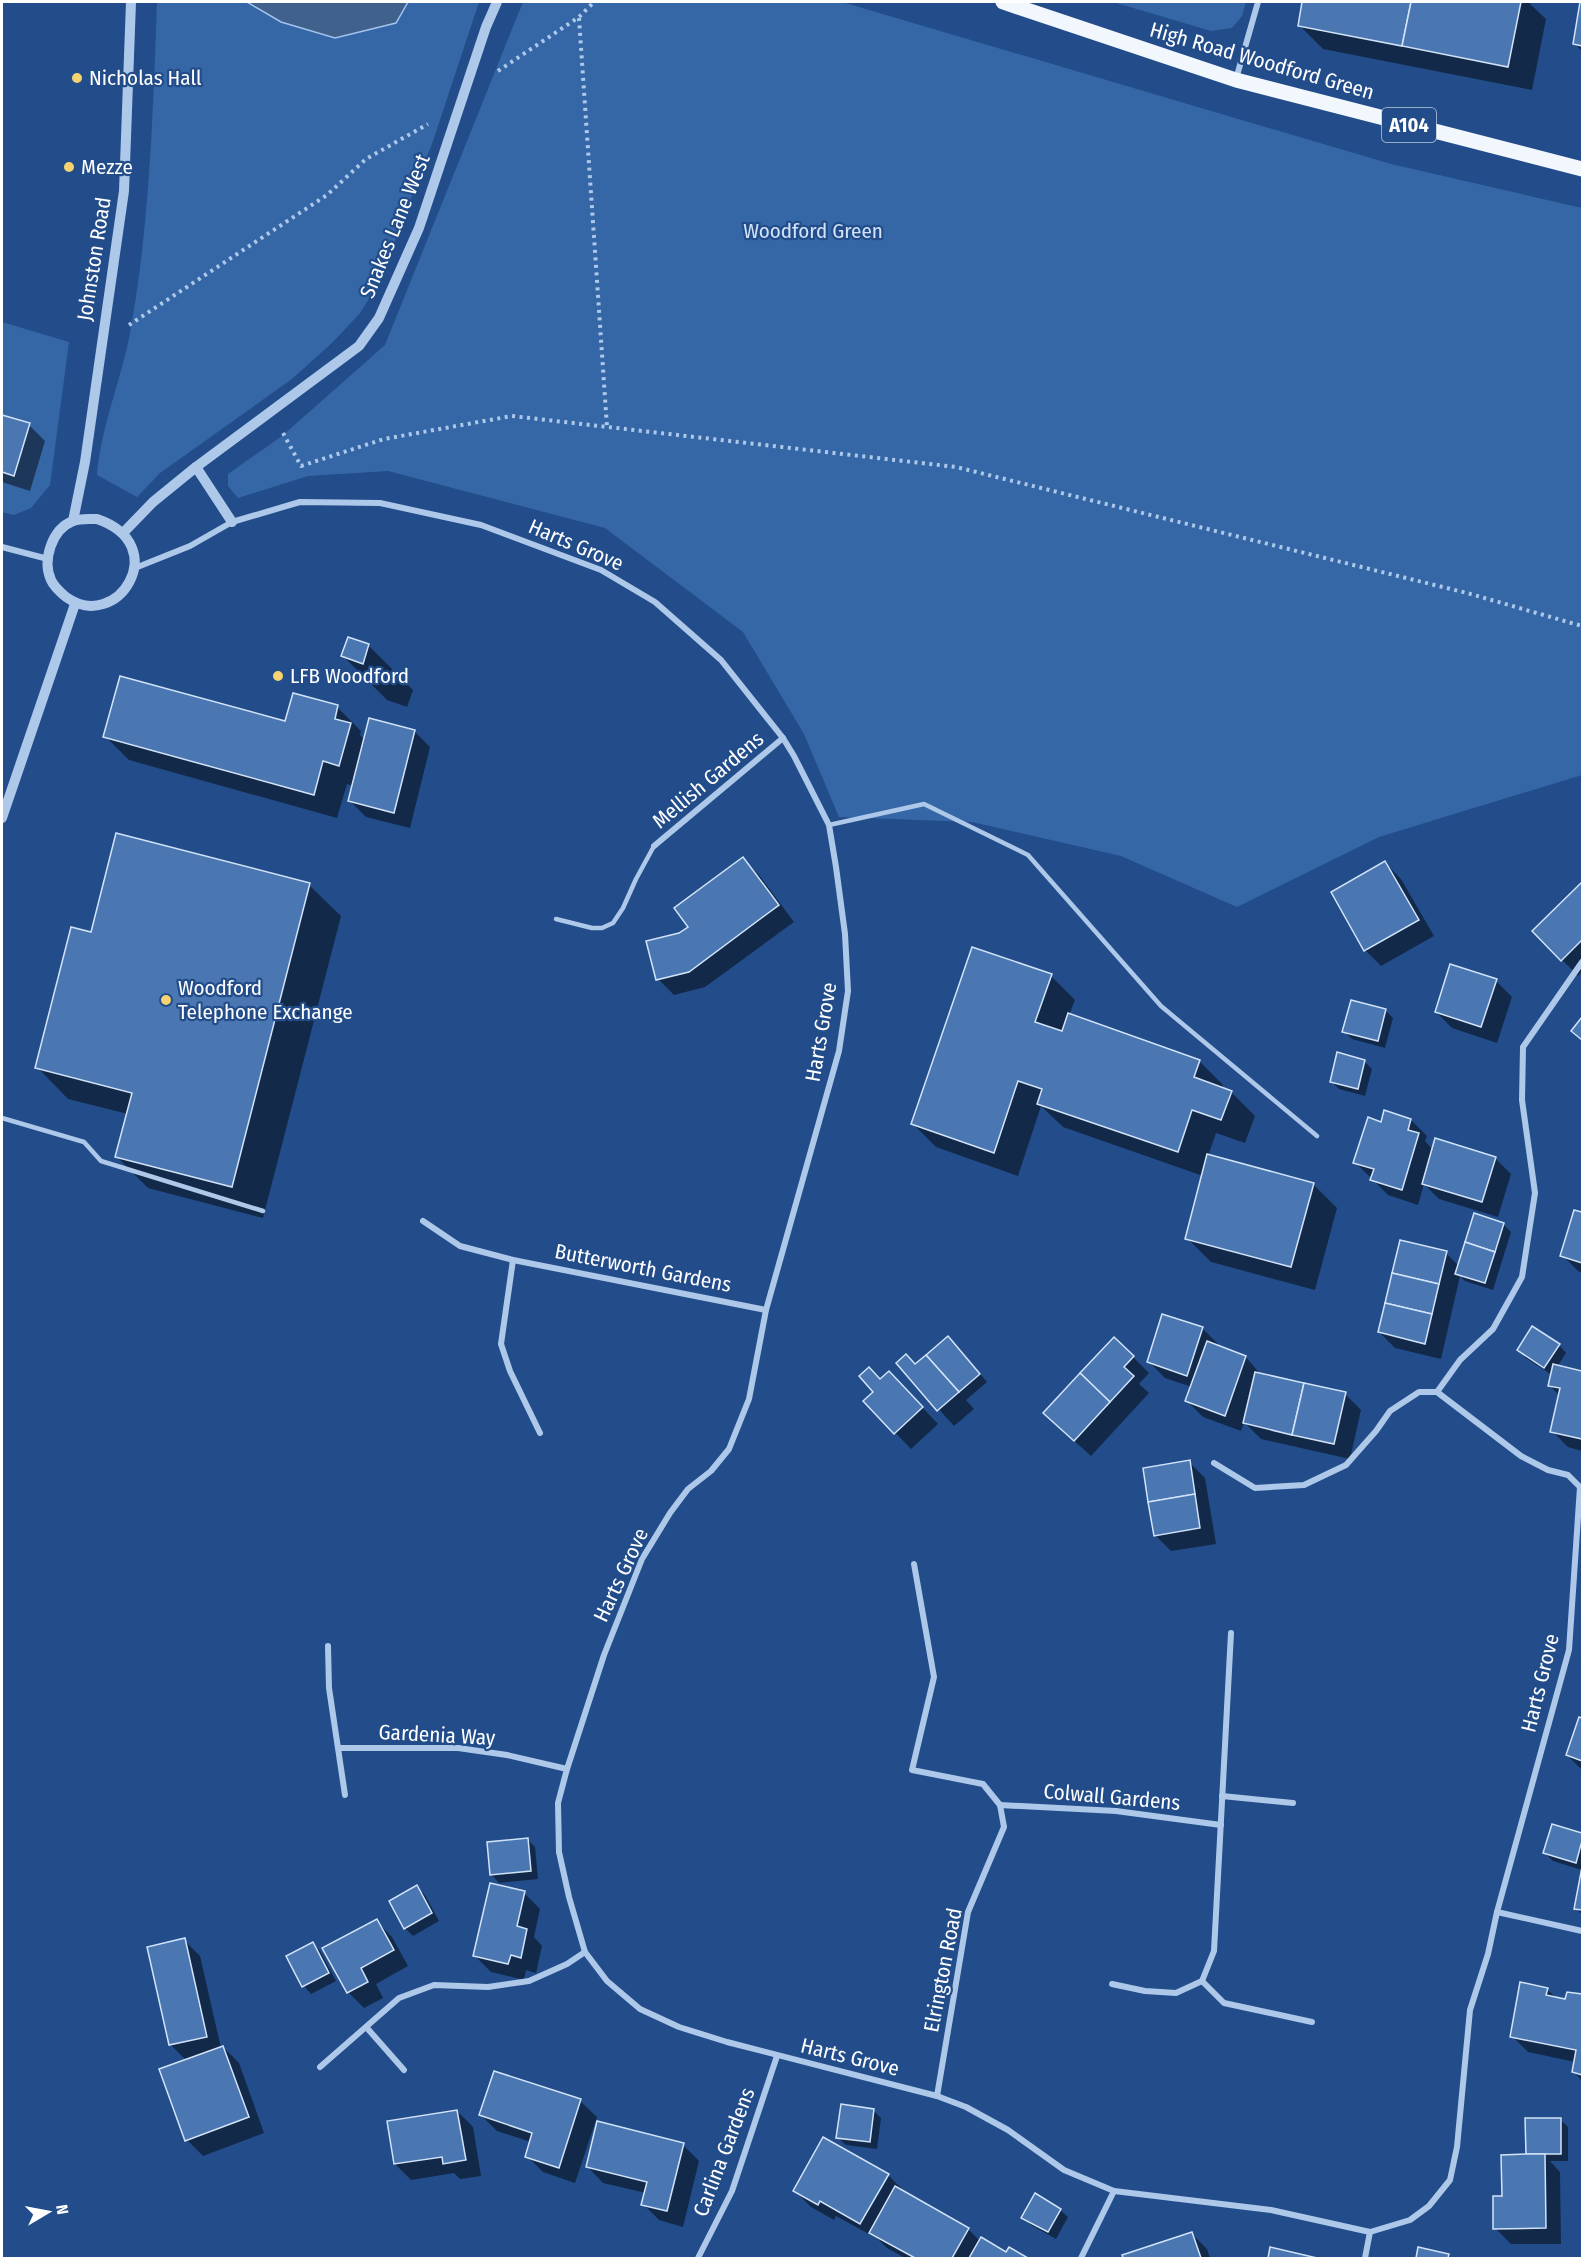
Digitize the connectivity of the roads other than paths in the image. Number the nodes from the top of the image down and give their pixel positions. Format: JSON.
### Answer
{"nodes":[{"id":1,"x":131,"y":2,"type":"edge"},
{"id":2,"x":497,"y":2,"type":"edge"},
{"id":3,"x":1003,"y":2,"type":"edge"},
{"id":4,"x":1258,"y":2,"type":"edge"},
{"id":5,"x":1236,"y":80,"type":"junction"},
{"id":6,"x":1582,"y":169,"type":"edge"},
{"id":7,"x":196,"y":467,"type":"junction"},
{"id":8,"x":73,"y":521,"type":"junction"},
{"id":9,"x":232,"y":522,"type":"junction"},
{"id":10,"x":123,"y":533,"type":"junction"},
{"id":11,"x":2,"y":547,"type":"edge"},
{"id":12,"x":48,"y":559,"type":"junction"},
{"id":13,"x":134,"y":569,"type":"junction"},
{"id":14,"x":75,"y":604,"type":"junction"},
{"id":15,"x":783,"y":738,"type":"junction"},
{"id":16,"x":2,"y":818,"type":"edge"},
{"id":17,"x":829,"y":825,"type":"junction"},
{"id":18,"x":654,"y":846,"type":"joint"},
{"id":19,"x":556,"y":919,"type":"dead end"},
{"id":20,"x":1582,"y":962,"type":"edge"},
{"id":21,"x":2,"y":1118,"type":"edge"},
{"id":22,"x":1317,"y":1136,"type":"dead end"},
{"id":23,"x":263,"y":1211,"type":"dead end"},
{"id":24,"x":423,"y":1221,"type":"dead end"},
{"id":25,"x":513,"y":1260,"type":"junction"},
{"id":26,"x":766,"y":1310,"type":"junction"},
{"id":27,"x":1437,"y":1392,"type":"junction"},
{"id":28,"x":540,"y":1433,"type":"dead end"},
{"id":29,"x":1214,"y":1463,"type":"dead end"},
{"id":30,"x":1581,"y":1487,"type":"edge"},
{"id":31,"x":914,"y":1564,"type":"dead end"},
{"id":32,"x":1232,"y":1633,"type":"dead end"},
{"id":33,"x":328,"y":1646,"type":"dead end"},
{"id":34,"x":339,"y":1748,"type":"junction"},
{"id":35,"x":567,"y":1769,"type":"junction"},
{"id":36,"x":345,"y":1795,"type":"dead end"},
{"id":37,"x":1222,"y":1797,"type":"junction"},
{"id":38,"x":1293,"y":1803,"type":"dead end"},
{"id":39,"x":1000,"y":1805,"type":"junction"},
{"id":40,"x":1221,"y":1825,"type":"junction"},
{"id":41,"x":1497,"y":1912,"type":"junction"},
{"id":42,"x":1582,"y":1931,"type":"edge"},
{"id":43,"x":585,"y":1952,"type":"junction"},
{"id":44,"x":1202,"y":1981,"type":"junction"},
{"id":45,"x":1112,"y":1984,"type":"dead end"},
{"id":46,"x":1312,"y":2022,"type":"dead end"},
{"id":47,"x":367,"y":2028,"type":"junction"},
{"id":48,"x":777,"y":2056,"type":"junction"},
{"id":49,"x":321,"y":2067,"type":"dead end"},
{"id":50,"x":404,"y":2070,"type":"dead end"},
{"id":51,"x":937,"y":2096,"type":"junction"},
{"id":52,"x":1114,"y":2191,"type":"junction"},
{"id":53,"x":1370,"y":2232,"type":"junction"},
{"id":54,"x":698,"y":2259,"type":"edge"},
{"id":55,"x":1081,"y":2259,"type":"edge"},
{"id":56,"x":1365,"y":2259,"type":"edge"}],
"edges":[{"from":1,"to":8,"type":"street","name":"Johnston Road"},
{"from":2,"to":7,"type":"street","name":"Snakes Lane West"},
{"from":3,"to":5,"type":"main road","name":"High Road Woodford Green","number":"A104"},
{"from":4,"to":5,"type":"street"},
{"from":5,"to":6,"type":"main road","name":"High Road Woodford Green","number":"A104"},
{"from":7,"to":9,"type":"street"},
{"from":7,"to":10,"type":"street","name":"Snakes Lane West"},
{"from":8,"to":10,"type":"street"},
{"from":8,"to":12,"type":"street"},
{"from":9,"to":13,"type":"street","name":"Harts Grove"},
{"from":9,"to":15,"type":"street","name":"Harts Grove"},
{"from":10,"to":13,"type":"street"},
{"from":11,"to":12,"type":"street"},
{"from":12,"to":14,"type":"street"},
{"from":13,"to":14,"type":"street"},
{"from":14,"to":16,"type":"street"},
{"from":15,"to":17,"type":"street","name":"Harts Grove"},
{"from":15,"to":18,"type":"street","name":"Mellish Gardens"},
{"from":17,"to":22,"type":"lane"},
{"from":17,"to":26,"type":"street","name":"Harts Grove"},
{"from":18,"to":19,"type":"lane"},
{"from":20,"to":27,"type":"street"},
{"from":21,"to":23,"type":"lane"},
{"from":24,"to":25,"type":"street","name":"Butterworth Gardens"},
{"from":25,"to":26,"type":"street","name":"Butterworth Gardens"},
{"from":25,"to":28,"type":"street"},
{"from":26,"to":35,"type":"street","name":"Harts Grove"},
{"from":27,"to":29,"type":"street"},
{"from":27,"to":30,"type":"street","name":"Harts Grove"},
{"from":30,"to":41,"type":"street","name":"Harts Grove"},
{"from":31,"to":39,"type":"street"},
{"from":32,"to":37,"type":"street"},
{"from":33,"to":34,"type":"street"},
{"from":34,"to":35,"type":"street","name":"Gardenia Way"},
{"from":34,"to":36,"type":"street"},
{"from":35,"to":43,"type":"street","name":"Harts Grove"},
{"from":37,"to":38,"type":"street"},
{"from":37,"to":40,"type":"street"},
{"from":39,"to":40,"type":"street","name":"Colwall Gardens"},
{"from":39,"to":51,"type":"street","name":"Elrington Road"},
{"from":40,"to":44,"type":"street"},
{"from":41,"to":42,"type":"street"},
{"from":41,"to":53,"type":"street","name":"Harts Grove"},
{"from":43,"to":47,"type":"street"},
{"from":43,"to":48,"type":"street","name":"Harts Grove"},
{"from":44,"to":45,"type":"street"},
{"from":44,"to":46,"type":"street"},
{"from":47,"to":49,"type":"street"},
{"from":47,"to":50,"type":"street"},
{"from":48,"to":51,"type":"street","name":"Harts Grove"},
{"from":48,"to":54,"type":"street","name":"Carlina Gardens"},
{"from":51,"to":52,"type":"street","name":"Harts Grove"},
{"from":52,"to":53,"type":"street","name":"Harts Grove"},
{"from":52,"to":55,"type":"street"},
{"from":53,"to":56,"type":"street"}]}
